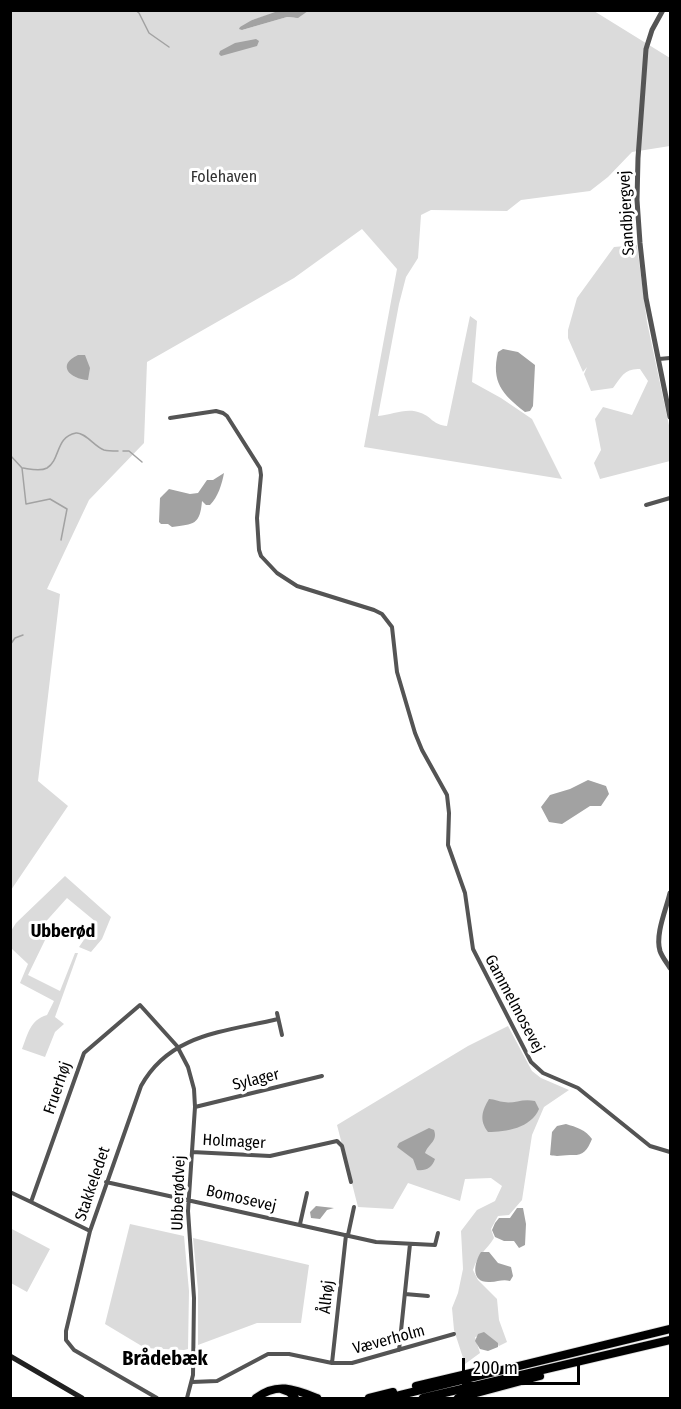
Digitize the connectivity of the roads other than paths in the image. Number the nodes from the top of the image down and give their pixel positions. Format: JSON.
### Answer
{"nodes":[{"id":1,"x":663,"y":10,"type":"edge"},
{"id":2,"x":659,"y":358,"type":"junction"},
{"id":3,"x":670,"y":358,"type":"edge"},
{"id":4,"x":670,"y":417,"type":"edge"},
{"id":5,"x":170,"y":418,"type":"dead end"},
{"id":6,"x":670,"y":498,"type":"edge"},
{"id":7,"x":646,"y":505,"type":"dead end"},
{"id":8,"x":670,"y":893,"type":"edge"},
{"id":9,"x":670,"y":968,"type":"edge"},
{"id":10,"x":140,"y":1005,"type":"joint"},
{"id":11,"x":277,"y":1013,"type":"dead end"},
{"id":12,"x":278,"y":1019,"type":"junction"},
{"id":13,"x":282,"y":1035,"type":"dead end"},
{"id":14,"x":177,"y":1046,"type":"junction"},
{"id":15,"x":322,"y":1076,"type":"dead end"},
{"id":16,"x":195,"y":1107,"type":"junction"},
{"id":17,"x":192,"y":1152,"type":"junction"},
{"id":18,"x":670,"y":1152,"type":"edge"},
{"id":19,"x":106,"y":1182,"type":"junction"},
{"id":20,"x":351,"y":1182,"type":"dead end"},
{"id":21,"x":10,"y":1192,"type":"edge"},
{"id":22,"x":307,"y":1193,"type":"dead end"},
{"id":23,"x":188,"y":1199,"type":"junction"},
{"id":24,"x":32,"y":1202,"type":"junction"},
{"id":25,"x":354,"y":1207,"type":"dead end"},
{"id":26,"x":300,"y":1224,"type":"junction"},
{"id":27,"x":90,"y":1231,"type":"junction"},
{"id":28,"x":438,"y":1233,"type":"dead end"},
{"id":29,"x":347,"y":1235,"type":"junction"},
{"id":30,"x":410,"y":1244,"type":"junction"},
{"id":31,"x":405,"y":1294,"type":"junction"},
{"id":32,"x":428,"y":1296,"type":"dead end"},
{"id":33,"x":670,"y":1329,"type":"edge"},
{"id":34,"x":454,"y":1334,"type":"dead end"},
{"id":35,"x":670,"y":1340,"type":"edge"},
{"id":36,"x":399,"y":1350,"type":"junction"},
{"id":37,"x":613,"y":1354,"type":"junction"},
{"id":38,"x":10,"y":1356,"type":"edge"},
{"id":39,"x":541,"y":1361,"type":"junction"},
{"id":40,"x":332,"y":1363,"type":"junction"},
{"id":41,"x":192,"y":1382,"type":"junction"},
{"id":42,"x":274,"y":1389,"type":"junction"},
{"id":43,"x":82,"y":1398,"type":"edge"},
{"id":44,"x":157,"y":1398,"type":"edge"},
{"id":45,"x":187,"y":1398,"type":"edge"},
{"id":46,"x":256,"y":1398,"type":"edge"},
{"id":47,"x":295,"y":1398,"type":"edge"},
{"id":48,"x":317,"y":1398,"type":"edge"},
{"id":49,"x":369,"y":1398,"type":"edge"},
{"id":50,"x":388,"y":1398,"type":"edge"},
{"id":51,"x":423,"y":1398,"type":"edge"},
{"id":52,"x":458,"y":1398,"type":"edge"}],
"edges":[{"from":1,"to":2,"type":"street","name":"Sandbjergvej"},
{"from":2,"to":3,"type":"street"},
{"from":2,"to":4,"type":"street","name":"Sandbjergvej"},
{"from":5,"to":18,"type":"street","name":"Gammelmosevej"},
{"from":6,"to":7,"type":"street"},
{"from":8,"to":9,"type":"street"},
{"from":10,"to":14,"type":"street","name":"Ubberødvej"},
{"from":10,"to":24,"type":"street","name":"Fruerhøj"},
{"from":11,"to":12,"type":"street"},
{"from":12,"to":13,"type":"street"},
{"from":12,"to":14,"type":"street","name":"Stakkeledet"},
{"from":14,"to":16,"type":"street","name":"Ubberødvej"},
{"from":14,"to":19,"type":"street","name":"Stakkeledet"},
{"from":15,"to":16,"type":"street","name":"Sylager"},
{"from":16,"to":17,"type":"street","name":"Ubberødvej"},
{"from":17,"to":20,"type":"street","name":"Holmager"},
{"from":17,"to":23,"type":"street","name":"Ubberødvej"},
{"from":19,"to":23,"type":"street","name":"Bomosevej"},
{"from":19,"to":27,"type":"street","name":"Stakkeledet"},
{"from":21,"to":24,"type":"street"},
{"from":22,"to":26,"type":"street"},
{"from":23,"to":26,"type":"street","name":"Bomosevej"},
{"from":23,"to":41,"type":"street","name":"Ubberødvej"},
{"from":24,"to":27,"type":"street"},
{"from":25,"to":29,"type":"street"},
{"from":26,"to":29,"type":"street","name":"Bomosevej"},
{"from":27,"to":44,"type":"street","name":"Stakkeledet"},
{"from":28,"to":30,"type":"street","name":"Bomosevej"},
{"from":29,"to":30,"type":"street","name":"Bomosevej"},
{"from":29,"to":40,"type":"street","name":"Ålhøj"},
{"from":30,"to":31,"type":"street"},
{"from":31,"to":32,"type":"street"},
{"from":31,"to":36,"type":"street"},
{"from":33,"to":39,"type":"highway"},
{"from":34,"to":36,"type":"street","name":"Væverholm"},
{"from":35,"to":37,"type":"highway"},
{"from":36,"to":40,"type":"street","name":"Væverholm"},
{"from":37,"to":51,"type":"highway"},
{"from":37,"to":52,"type":"highway"},
{"from":38,"to":43,"type":"main road"},
{"from":39,"to":49,"type":"highway"},
{"from":39,"to":50,"type":"highway"},
{"from":40,"to":41,"type":"street","name":"Væverholm"},
{"from":41,"to":45,"type":"street","name":"Ubberødvej"},
{"from":42,"to":46,"type":"highway"},
{"from":42,"to":47,"type":"highway"},
{"from":42,"to":48,"type":"highway"}]}
